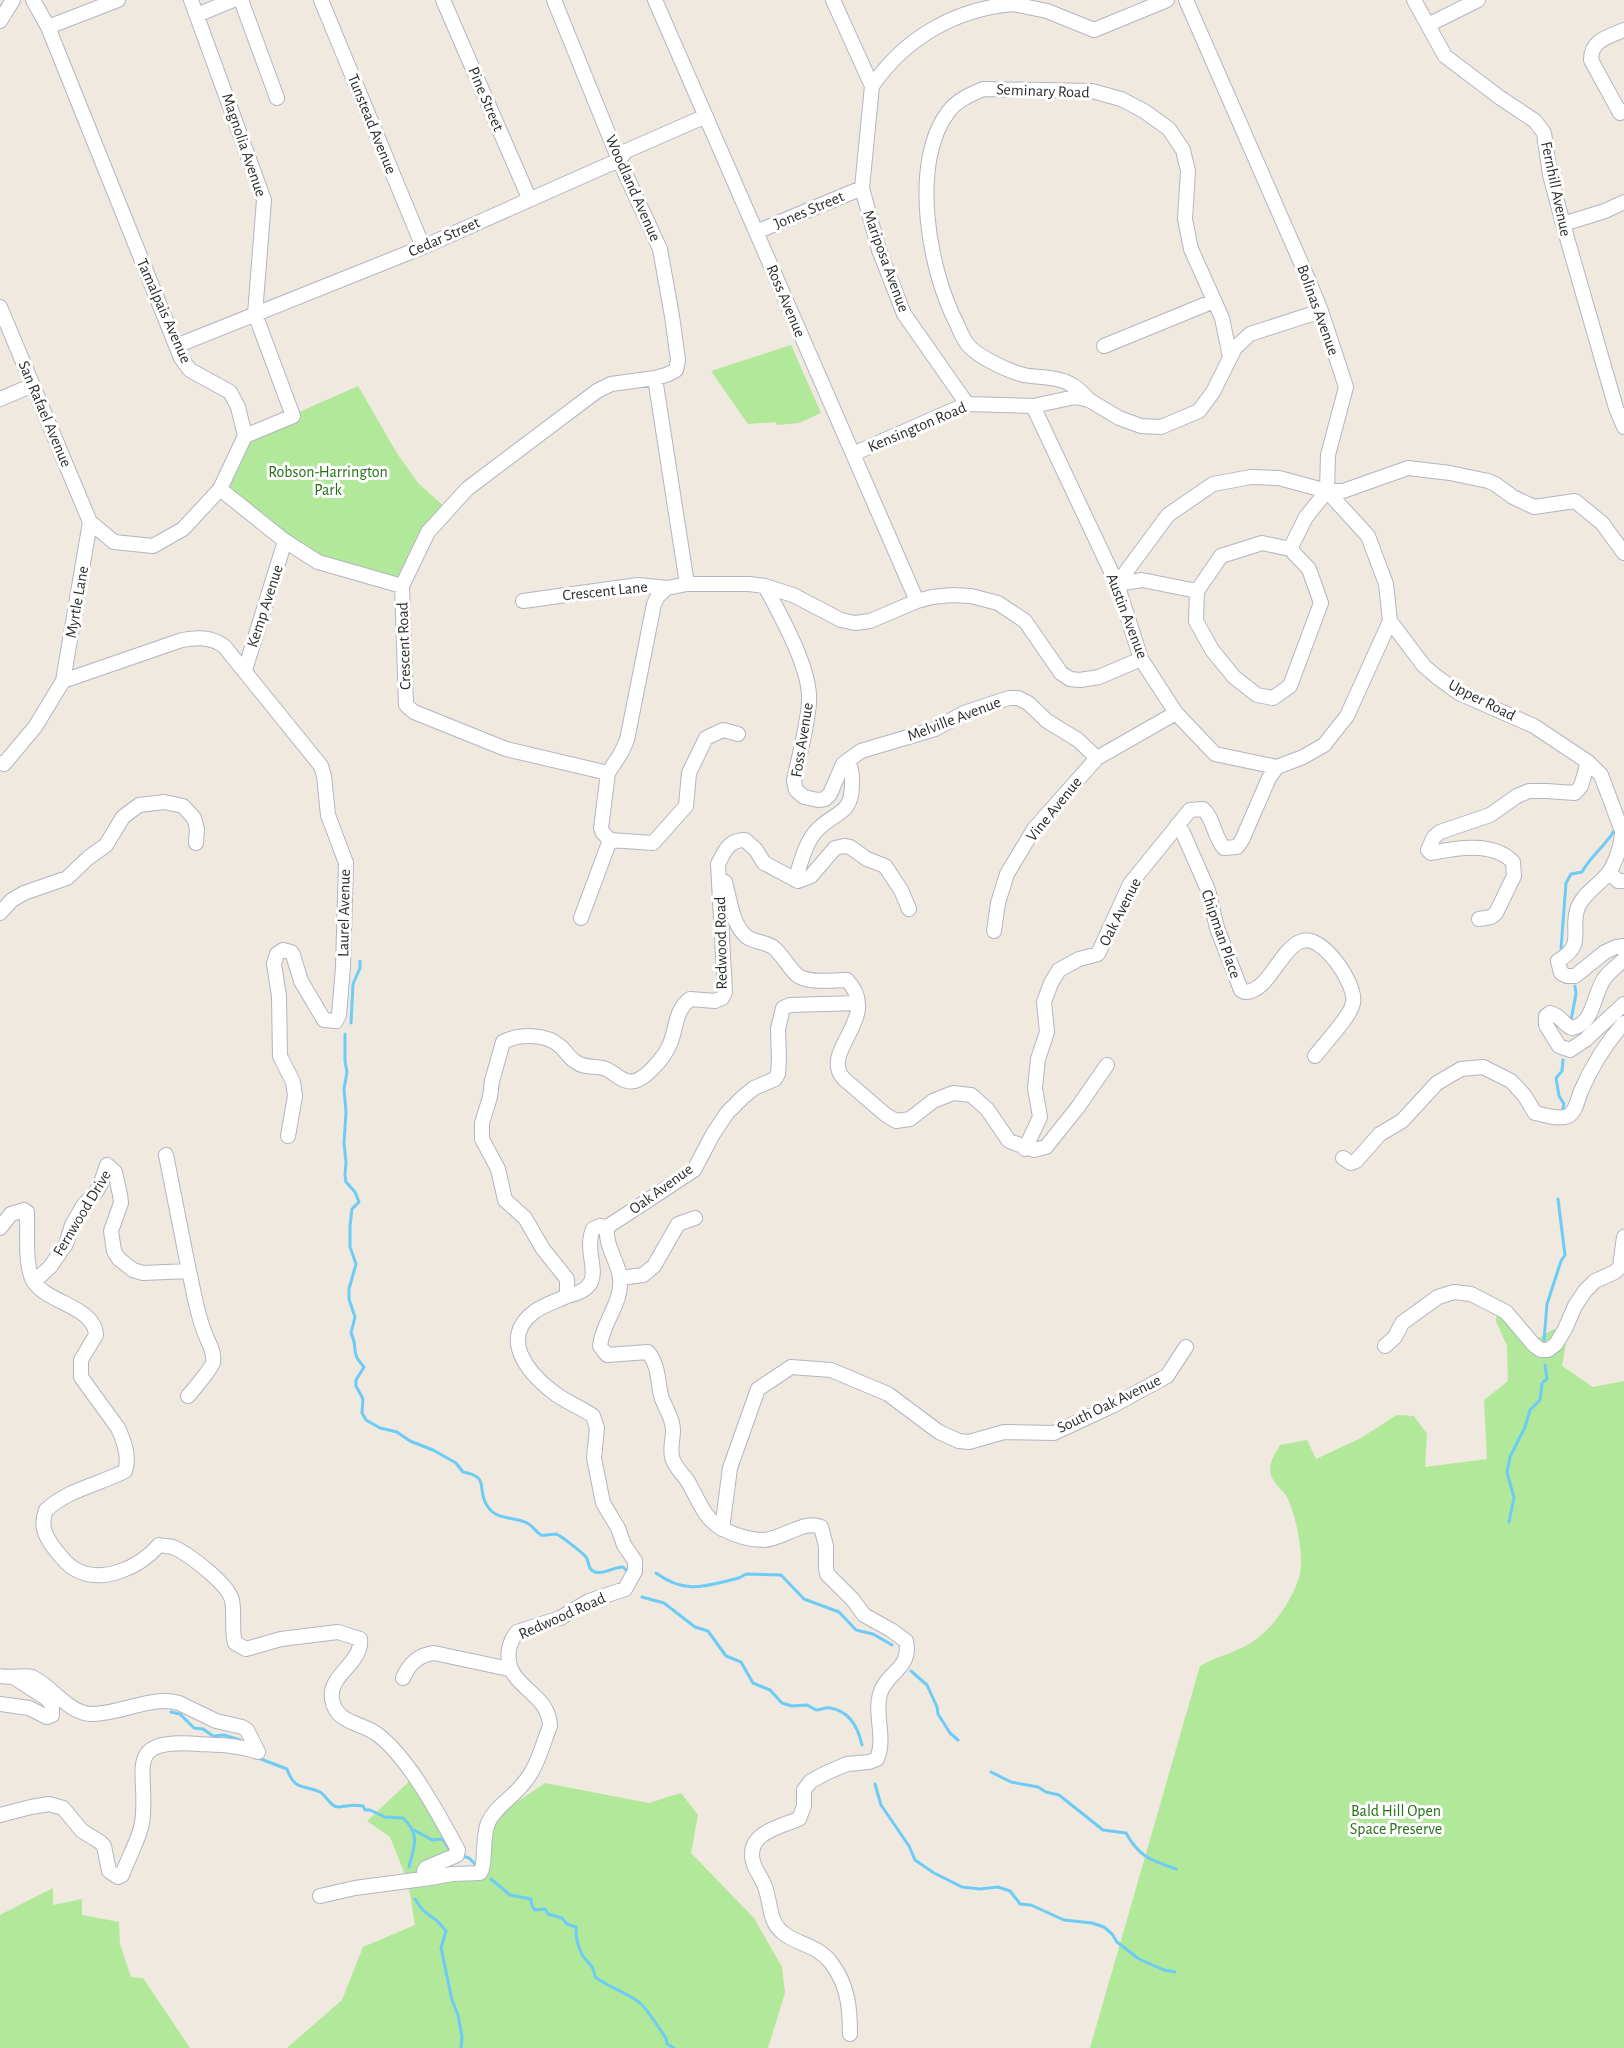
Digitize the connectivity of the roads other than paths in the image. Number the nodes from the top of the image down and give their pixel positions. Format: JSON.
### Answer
{"nodes":[{"id":1,"x":13,"y":0,"type":"edge"},
{"id":2,"x":33,"y":0,"type":"edge"},
{"id":3,"x":118,"y":0,"type":"edge"},
{"id":4,"x":191,"y":0,"type":"edge"},
{"id":5,"x":233,"y":0,"type":"edge"},
{"id":6,"x":241,"y":0,"type":"edge"},
{"id":7,"x":321,"y":0,"type":"edge"},
{"id":8,"x":443,"y":0,"type":"edge"},
{"id":9,"x":554,"y":0,"type":"edge"},
{"id":10,"x":655,"y":0,"type":"edge"},
{"id":11,"x":833,"y":0,"type":"edge"},
{"id":12,"x":1167,"y":0,"type":"edge"},
{"id":13,"x":1186,"y":0,"type":"edge"},
{"id":14,"x":1414,"y":0,"type":"edge"},
{"id":15,"x":1478,"y":0,"type":"edge"},
{"id":16,"x":1012,"y":2,"type":"edge"},
{"id":17,"x":197,"y":15,"type":"junction"},
{"id":18,"x":0,"y":21,"type":"edge"},
{"id":19,"x":1428,"y":25,"type":"junction"},
{"id":20,"x":48,"y":27,"type":"junction"},
{"id":21,"x":1624,"y":30,"type":"edge"},
{"id":22,"x":873,"y":86,"type":"junction"},
{"id":23,"x":277,"y":99,"type":"dead end"},
{"id":24,"x":1623,"y":116,"type":"edge"},
{"id":25,"x":706,"y":117,"type":"junction"},
{"id":26,"x":619,"y":160,"type":"junction"},
{"id":27,"x":862,"y":188,"type":"junction"},
{"id":28,"x":530,"y":198,"type":"junction"},
{"id":29,"x":1624,"y":201,"type":"edge"},
{"id":30,"x":1563,"y":224,"type":"junction"},
{"id":31,"x":756,"y":232,"type":"junction"},
{"id":32,"x":423,"y":247,"type":"junction"},
{"id":33,"x":1214,"y":301,"type":"junction"},
{"id":34,"x":0,"y":306,"type":"edge"},
{"id":35,"x":1321,"y":311,"type":"junction"},
{"id":36,"x":255,"y":314,"type":"junction"},
{"id":37,"x":1222,"y":318,"type":"junction"},
{"id":38,"x":1250,"y":334,"type":"junction"},
{"id":39,"x":176,"y":346,"type":"junction"},
{"id":40,"x":1104,"y":346,"type":"dead end"},
{"id":41,"x":1230,"y":357,"type":"junction"},
{"id":42,"x":655,"y":378,"type":"junction"},
{"id":43,"x":1057,"y":380,"type":"junction"},
{"id":44,"x":33,"y":385,"type":"junction"},
{"id":45,"x":0,"y":399,"type":"edge"},
{"id":46,"x":1061,"y":399,"type":"junction"},
{"id":47,"x":1089,"y":400,"type":"junction"},
{"id":48,"x":967,"y":404,"type":"junction"},
{"id":49,"x":1033,"y":406,"type":"junction"},
{"id":50,"x":1624,"y":427,"type":"edge"},
{"id":51,"x":244,"y":436,"type":"junction"},
{"id":52,"x":853,"y":454,"type":"junction"},
{"id":53,"x":220,"y":489,"type":"junction"},
{"id":54,"x":1327,"y":490,"type":"junction"},
{"id":55,"x":90,"y":522,"type":"junction"},
{"id":56,"x":285,"y":541,"type":"junction"},
{"id":57,"x":1623,"y":546,"type":"edge"},
{"id":58,"x":1283,"y":547,"type":"junction"},
{"id":59,"x":687,"y":584,"type":"junction"},
{"id":60,"x":1117,"y":584,"type":"junction"},
{"id":61,"x":402,"y":586,"type":"junction"},
{"id":62,"x":765,"y":586,"type":"junction"},
{"id":63,"x":667,"y":588,"type":"junction"},
{"id":64,"x":1197,"y":591,"type":"junction"},
{"id":65,"x":523,"y":601,"type":"dead end"},
{"id":66,"x":917,"y":601,"type":"junction"},
{"id":67,"x":1390,"y":621,"type":"junction"},
{"id":68,"x":1142,"y":659,"type":"junction"},
{"id":69,"x":244,"y":670,"type":"junction"},
{"id":70,"x":63,"y":681,"type":"junction"},
{"id":71,"x":1176,"y":713,"type":"junction"},
{"id":72,"x":738,"y":734,"type":"dead end"},
{"id":73,"x":1097,"y":758,"type":"junction"},
{"id":74,"x":848,"y":762,"type":"junction"},
{"id":75,"x":1588,"y":762,"type":"junction"},
{"id":76,"x":0,"y":764,"type":"edge"},
{"id":77,"x":1277,"y":767,"type":"junction"},
{"id":78,"x":608,"y":773,"type":"junction"},
{"id":79,"x":1178,"y":825,"type":"junction"},
{"id":80,"x":610,"y":840,"type":"junction"},
{"id":81,"x":196,"y":843,"type":"dead end"},
{"id":82,"x":718,"y":864,"type":"junction"},
{"id":83,"x":1609,"y":872,"type":"junction"},
{"id":84,"x":795,"y":880,"type":"junction"},
{"id":85,"x":1624,"y":881,"type":"edge"},
{"id":86,"x":909,"y":909,"type":"dead end"},
{"id":87,"x":0,"y":913,"type":"edge"},
{"id":88,"x":581,"y":918,"type":"dead end"},
{"id":89,"x":1479,"y":919,"type":"dead end"},
{"id":90,"x":994,"y":931,"type":"dead end"},
{"id":91,"x":1624,"y":946,"type":"edge"},
{"id":92,"x":1624,"y":959,"type":"edge"},
{"id":93,"x":858,"y":1003,"type":"junction"},
{"id":94,"x":1624,"y":1004,"type":"edge"},
{"id":95,"x":1624,"y":1023,"type":"edge"},
{"id":96,"x":1315,"y":1056,"type":"dead end"},
{"id":97,"x":1107,"y":1065,"type":"dead end"},
{"id":98,"x":288,"y":1136,"type":"dead end"},
{"id":99,"x":1025,"y":1149,"type":"junction"},
{"id":100,"x":166,"y":1155,"type":"dead end"},
{"id":101,"x":1343,"y":1158,"type":"dead end"},
{"id":102,"x":695,"y":1218,"type":"dead end"},
{"id":103,"x":607,"y":1227,"type":"junction"},
{"id":104,"x":0,"y":1228,"type":"edge"},
{"id":105,"x":1624,"y":1237,"type":"edge"},
{"id":106,"x":189,"y":1271,"type":"junction"},
{"id":107,"x":620,"y":1278,"type":"junction"},
{"id":108,"x":34,"y":1282,"type":"junction"},
{"id":109,"x":567,"y":1296,"type":"junction"},
{"id":110,"x":1385,"y":1346,"type":"dead end"},
{"id":111,"x":1186,"y":1347,"type":"dead end"},
{"id":112,"x":188,"y":1396,"type":"dead end"},
{"id":113,"x":722,"y":1529,"type":"junction"},
{"id":114,"x":509,"y":1669,"type":"junction"},
{"id":115,"x":0,"y":1677,"type":"edge"},
{"id":116,"x":15,"y":1678,"type":"junction"},
{"id":117,"x":403,"y":1678,"type":"dead end"},
{"id":118,"x":0,"y":1704,"type":"edge"},
{"id":119,"x":0,"y":1815,"type":"edge"},
{"id":120,"x":430,"y":1878,"type":"junction"},
{"id":121,"x":320,"y":1896,"type":"dead end"},
{"id":122,"x":850,"y":2034,"type":"dead end"}],
"edges":[{"from":1,"to":18,"type":"street"},
{"from":2,"to":20,"type":"street","name":"Tamalpais Avenue"},
{"from":3,"to":20,"type":"street"},
{"from":4,"to":17,"type":"street","name":"Magnolia Avenue"},
{"from":5,"to":17,"type":"street"},
{"from":6,"to":23,"type":"street"},
{"from":7,"to":32,"type":"street","name":"Tunstead Avenue"},
{"from":8,"to":28,"type":"street","name":"Pine Street"},
{"from":9,"to":26,"type":"street","name":"Woodland Avenue"},
{"from":10,"to":25,"type":"street","name":"Ross Avenue"},
{"from":11,"to":22,"type":"street"},
{"from":12,"to":16,"type":"street"},
{"from":13,"to":35,"type":"street","name":"Bolinas Avenue"},
{"from":14,"to":19,"type":"street","name":"Fernhill Avenue"},
{"from":15,"to":19,"type":"street"},
{"from":16,"to":22,"type":"street"},
{"from":17,"to":36,"type":"street","name":"Magnolia Avenue"},
{"from":19,"to":30,"type":"street","name":"Fernhill Avenue"},
{"from":20,"to":39,"type":"street","name":"Tamalpais Avenue"},
{"from":21,"to":24,"type":"street"},
{"from":22,"to":27,"type":"street","name":"Mariposa Avenue"},
{"from":25,"to":26,"type":"street","name":"Cedar Street"},
{"from":25,"to":31,"type":"street","name":"Ross Avenue"},
{"from":26,"to":28,"type":"street","name":"Cedar Street"},
{"from":26,"to":42,"type":"street","name":"Woodland Avenue"},
{"from":27,"to":31,"type":"street","name":"Jones Street"},
{"from":27,"to":48,"type":"street","name":"Mariposa Avenue"},
{"from":28,"to":32,"type":"street","name":"Cedar Street"},
{"from":29,"to":30,"type":"street"},
{"from":30,"to":50,"type":"street","name":"Fernhill Avenue"},
{"from":31,"to":52,"type":"street","name":"Ross Avenue"},
{"from":32,"to":36,"type":"street","name":"Cedar Street"},
{"from":33,"to":37,"type":"street","name":"Seminary Road"},
{"from":33,"to":40,"type":"street"},
{"from":33,"to":43,"type":"street","name":"Seminary Road"},
{"from":34,"to":44,"type":"street","name":"San Rafael Avenue"},
{"from":35,"to":38,"type":"street"},
{"from":35,"to":54,"type":"street","name":"Bolinas Avenue"},
{"from":36,"to":39,"type":"street","name":"Cedar Street"},
{"from":36,"to":51,"type":"street","name":"Magnolia Avenue"},
{"from":37,"to":38,"type":"street"},
{"from":37,"to":41,"type":"street","name":"Seminary Road"},
{"from":38,"to":41,"type":"street","name":"Kensington Road"},
{"from":39,"to":51,"type":"street","name":"Tamalpais Avenue"},
{"from":41,"to":47,"type":"street","name":"Kensington Road"},
{"from":42,"to":59,"type":"street"},
{"from":42,"to":61,"type":"street","name":"Crescent Road"},
{"from":43,"to":46,"type":"street"},
{"from":43,"to":47,"type":"street","name":"Seminary Road"},
{"from":44,"to":45,"type":"street"},
{"from":44,"to":55,"type":"street","name":"San Rafael Avenue"},
{"from":46,"to":47,"type":"street","name":"Kensington Road"},
{"from":46,"to":49,"type":"street","name":"Kensington Road"},
{"from":48,"to":49,"type":"street","name":"Kensington Road"},
{"from":48,"to":52,"type":"street","name":"Kensington Road"},
{"from":49,"to":60,"type":"street","name":"Austin Avenue"},
{"from":51,"to":53,"type":"street"},
{"from":52,"to":66,"type":"street","name":"Ross Avenue"},
{"from":53,"to":55,"type":"street"},
{"from":53,"to":56,"type":"street"},
{"from":54,"to":57,"type":"street"},
{"from":54,"to":58,"type":"street"},
{"from":54,"to":60,"type":"street"},
{"from":54,"to":67,"type":"street"},
{"from":55,"to":70,"type":"street","name":"Myrtle Lane"},
{"from":56,"to":61,"type":"street"},
{"from":56,"to":69,"type":"street","name":"Kemp Avenue"},
{"from":58,"to":64,"type":"street"},
{"from":58,"to":64,"type":"street"},
{"from":59,"to":62,"type":"street","name":"Crescent Lane"},
{"from":59,"to":63,"type":"street","name":"Crescent Lane"},
{"from":60,"to":64,"type":"street"},
{"from":60,"to":68,"type":"street","name":"Austin Avenue"},
{"from":61,"to":78,"type":"street","name":"Crescent Road"},
{"from":62,"to":66,"type":"street","name":"Crescent Lane"},
{"from":62,"to":74,"type":"street","name":"Foss Avenue"},
{"from":63,"to":65,"type":"street","name":"Crescent Lane"},
{"from":63,"to":78,"type":"street"},
{"from":66,"to":68,"type":"street","name":"Crescent Lane"},
{"from":67,"to":75,"type":"street","name":"Upper Road"},
{"from":67,"to":77,"type":"street"},
{"from":68,"to":71,"type":"street","name":"Austin Avenue"},
{"from":69,"to":70,"type":"street","name":"Laurel Avenue"},
{"from":69,"to":98,"type":"street","name":"Laurel Avenue"},
{"from":70,"to":76,"type":"street"},
{"from":71,"to":73,"type":"street"},
{"from":71,"to":77,"type":"street","name":"Austin Avenue"},
{"from":72,"to":80,"type":"street"},
{"from":73,"to":74,"type":"street","name":"Melville Avenue"},
{"from":73,"to":90,"type":"street","name":"Vine Avenue"},
{"from":74,"to":84,"type":"street"},
{"from":75,"to":83,"type":"street","name":"Upper Road"},
{"from":75,"to":89,"type":"street"},
{"from":77,"to":79,"type":"street","name":"Oak Avenue"},
{"from":78,"to":80,"type":"street"},
{"from":79,"to":96,"type":"street","name":"Chipman Place"},
{"from":79,"to":99,"type":"street","name":"Oak Avenue"},
{"from":80,"to":88,"type":"street"},
{"from":81,"to":87,"type":"street"},
{"from":82,"to":84,"type":"street"},
{"from":82,"to":93,"type":"street"},
{"from":82,"to":109,"type":"street","name":"Redwood Road"},
{"from":83,"to":85,"type":"street"},
{"from":83,"to":91,"type":"street"},
{"from":84,"to":86,"type":"street"},
{"from":92,"to":94,"type":"street"},
{"from":93,"to":99,"type":"street"},
{"from":93,"to":103,"type":"street","name":"Oak Avenue"},
{"from":95,"to":101,"type":"street"},
{"from":97,"to":99,"type":"street"},
{"from":100,"to":106,"type":"street"},
{"from":102,"to":107,"type":"street"},
{"from":103,"to":107,"type":"street"},
{"from":103,"to":109,"type":"street"},
{"from":104,"to":108,"type":"street"},
{"from":105,"to":110,"type":"street"},
{"from":106,"to":108,"type":"street","name":"Fernwood Drive"},
{"from":106,"to":112,"type":"street"},
{"from":107,"to":113,"type":"street"},
{"from":108,"to":120,"type":"street"},
{"from":109,"to":114,"type":"street","name":"Redwood Road"},
{"from":111,"to":113,"type":"street","name":"South Oak Avenue"},
{"from":113,"to":122,"type":"street"},
{"from":114,"to":117,"type":"street"},
{"from":114,"to":120,"type":"street"},
{"from":115,"to":116,"type":"street"},
{"from":116,"to":118,"type":"street"},
{"from":116,"to":119,"type":"street"},
{"from":120,"to":121,"type":"street"}]}
